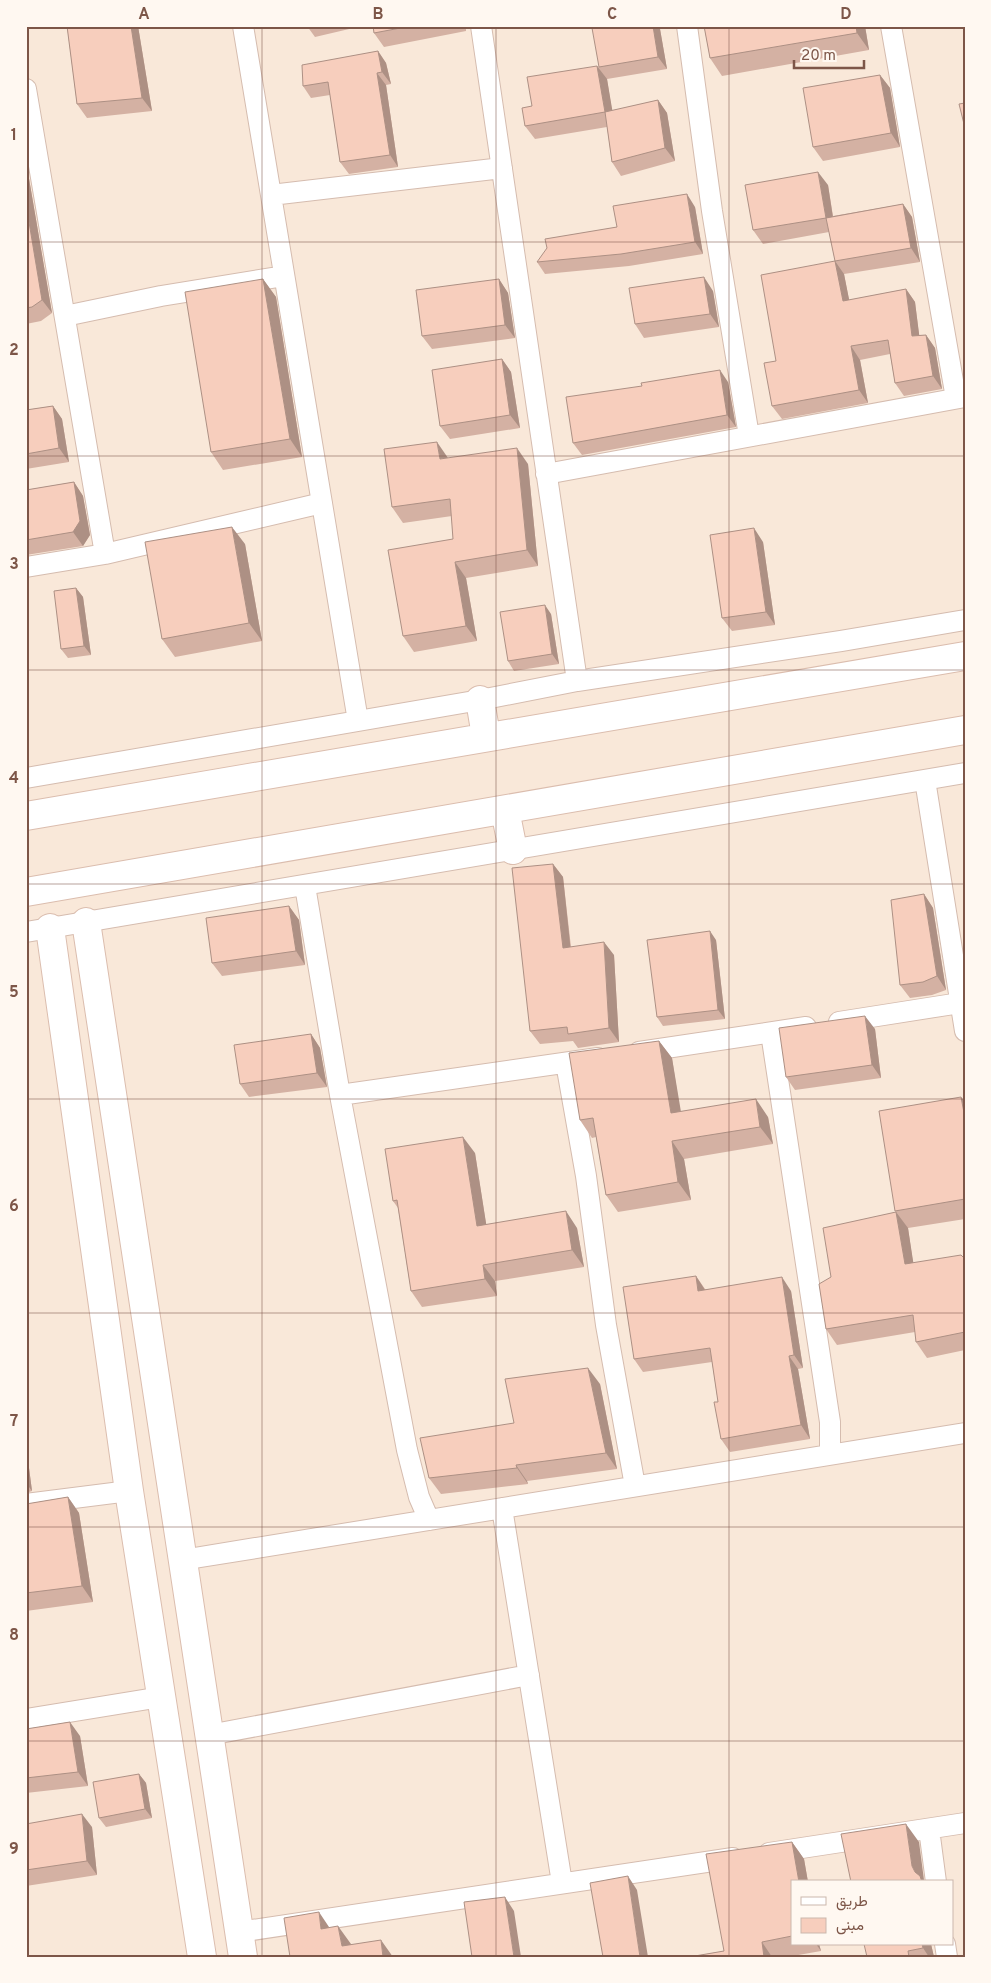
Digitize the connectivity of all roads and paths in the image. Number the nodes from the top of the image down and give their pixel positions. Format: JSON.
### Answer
{"nodes":[{"id":1,"x":243,"y":26,"type":"edge"},
{"id":2,"x":481,"y":26,"type":"edge"},
{"id":3,"x":687,"y":26,"type":"edge"},
{"id":4,"x":892,"y":26,"type":"edge"},
{"id":5,"x":26,"y":89,"type":"edge"},
{"id":6,"x":30,"y":134,"type":"edge"},
{"id":7,"x":502,"y":168,"type":"junction"},
{"id":8,"x":271,"y":195,"type":"junction"},
{"id":9,"x":284,"y":276,"type":"junction"},
{"id":10,"x":65,"y":316,"type":"junction"},
{"id":11,"x":960,"y":398,"type":"edge"},
{"id":12,"x":749,"y":436,"type":"junction"},
{"id":13,"x":546,"y":474,"type":"junction"},
{"id":14,"x":322,"y":503,"type":"junction"},
{"id":15,"x":105,"y":554,"type":"junction"},
{"id":16,"x":26,"y":567,"type":"edge"},
{"id":17,"x":965,"y":620,"type":"edge"},
{"id":18,"x":965,"y":656,"type":"edge"},
{"id":19,"x":577,"y":680,"type":"junction"},
{"id":20,"x":480,"y":700,"type":"junction"},
{"id":21,"x":358,"y":721,"type":"junction"},
{"id":22,"x":965,"y":730,"type":"edge"},
{"id":23,"x":486,"y":736,"type":"junction"},
{"id":24,"x":965,"y":774,"type":"edge"},
{"id":25,"x":26,"y":778,"type":"edge"},
{"id":26,"x":925,"y":780,"type":"junction"},
{"id":27,"x":505,"y":810,"type":"junction"},
{"id":28,"x":26,"y":816,"type":"edge"},
{"id":29,"x":513,"y":850,"type":"junction"},
{"id":30,"x":305,"y":886,"type":"junction"},
{"id":31,"x":26,"y":892,"type":"edge"},
{"id":32,"x":86,"y":922,"type":"junction"},
{"id":33,"x":38,"y":930,"type":"edge"},
{"id":34,"x":960,"y":1004,"type":"junction"},
{"id":35,"x":965,"y":1031,"type":"edge"},
{"id":36,"x":771,"y":1033,"type":"junction"},
{"id":37,"x":566,"y":1063,"type":"junction"},
{"id":38,"x":340,"y":1095,"type":"junction"},
{"id":39,"x":964,"y":1436,"type":"edge"},
{"id":40,"x":830,"y":1454,"type":"junction"},
{"id":41,"x":635,"y":1486,"type":"junction"},
{"id":42,"x":129,"y":1491,"type":"junction"},
{"id":43,"x":26,"y":1504,"type":"edge"},
{"id":44,"x":502,"y":1508,"type":"junction"},
{"id":45,"x":429,"y":1520,"type":"junction"},
{"id":46,"x":182,"y":1560,"type":"junction"},
{"id":47,"x":529,"y":1675,"type":"junction"},
{"id":48,"x":161,"y":1697,"type":"junction"},
{"id":49,"x":26,"y":1719,"type":"edge"},
{"id":50,"x":209,"y":1735,"type":"junction"},
{"id":51,"x":965,"y":1823,"type":"edge"},
{"id":52,"x":929,"y":1829,"type":"junction"},
{"id":53,"x":228,"y":1860,"type":"junction"},
{"id":54,"x":187,"y":1866,"type":"junction"},
{"id":55,"x":936,"y":1880,"type":"edge"},
{"id":56,"x":562,"y":1883,"type":"junction"},
{"id":57,"x":241,"y":1944,"type":"edge"},
{"id":58,"x":202,"y":1957,"type":"edge"}],
"edges":[{"from":1,"to":8,"type":"street"},
{"from":2,"to":7,"type":"street"},
{"from":3,"to":12,"type":"street"},
{"from":4,"to":11,"type":"street"},
{"from":5,"to":6,"type":"street"},
{"from":6,"to":10,"type":"street"},
{"from":7,"to":8,"type":"street"},
{"from":7,"to":13,"type":"street"},
{"from":8,"to":9,"type":"street"},
{"from":9,"to":10,"type":"street"},
{"from":9,"to":14,"type":"street"},
{"from":10,"to":15,"type":"street"},
{"from":11,"to":12,"type":"street"},
{"from":12,"to":13,"type":"street"},
{"from":13,"to":19,"type":"street"},
{"from":14,"to":15,"type":"street"},
{"from":14,"to":21,"type":"street"},
{"from":15,"to":16,"type":"street"},
{"from":17,"to":19,"type":"street"},
{"from":18,"to":23,"type":"street"},
{"from":19,"to":20,"type":"street"},
{"from":20,"to":21,"type":"street"},
{"from":20,"to":23,"type":"street"},
{"from":21,"to":25,"type":"street"},
{"from":22,"to":27,"type":"street"},
{"from":23,"to":28,"type":"street"},
{"from":24,"to":26,"type":"street"},
{"from":26,"to":29,"type":"street"},
{"from":26,"to":34,"type":"street"},
{"from":27,"to":29,"type":"street"},
{"from":27,"to":31,"type":"street"},
{"from":29,"to":30,"type":"street"},
{"from":30,"to":32,"type":"street"},
{"from":30,"to":38,"type":"street"},
{"from":32,"to":33,"type":"street"},
{"from":32,"to":46,"type":"street"},
{"from":33,"to":42,"type":"street"},
{"from":34,"to":35,"type":"street"},
{"from":34,"to":36,"type":"street"},
{"from":36,"to":37,"type":"street"},
{"from":36,"to":40,"type":"street"},
{"from":37,"to":38,"type":"street"},
{"from":37,"to":41,"type":"street"},
{"from":38,"to":45,"type":"street"},
{"from":39,"to":40,"type":"street"},
{"from":40,"to":41,"type":"street"},
{"from":41,"to":44,"type":"street"},
{"from":42,"to":43,"type":"street"},
{"from":42,"to":48,"type":"street"},
{"from":44,"to":45,"type":"street"},
{"from":44,"to":47,"type":"street"},
{"from":45,"to":46,"type":"street"},
{"from":46,"to":50,"type":"street"},
{"from":47,"to":50,"type":"street"},
{"from":47,"to":56,"type":"street"},
{"from":48,"to":49,"type":"street"},
{"from":48,"to":54,"type":"street"},
{"from":50,"to":53,"type":"street"},
{"from":51,"to":52,"type":"street"},
{"from":52,"to":55,"type":"street"},
{"from":52,"to":56,"type":"street"},
{"from":53,"to":54,"type":"street"},
{"from":53,"to":57,"type":"street"},
{"from":54,"to":58,"type":"street"},
{"from":56,"to":57,"type":"street"}]}
